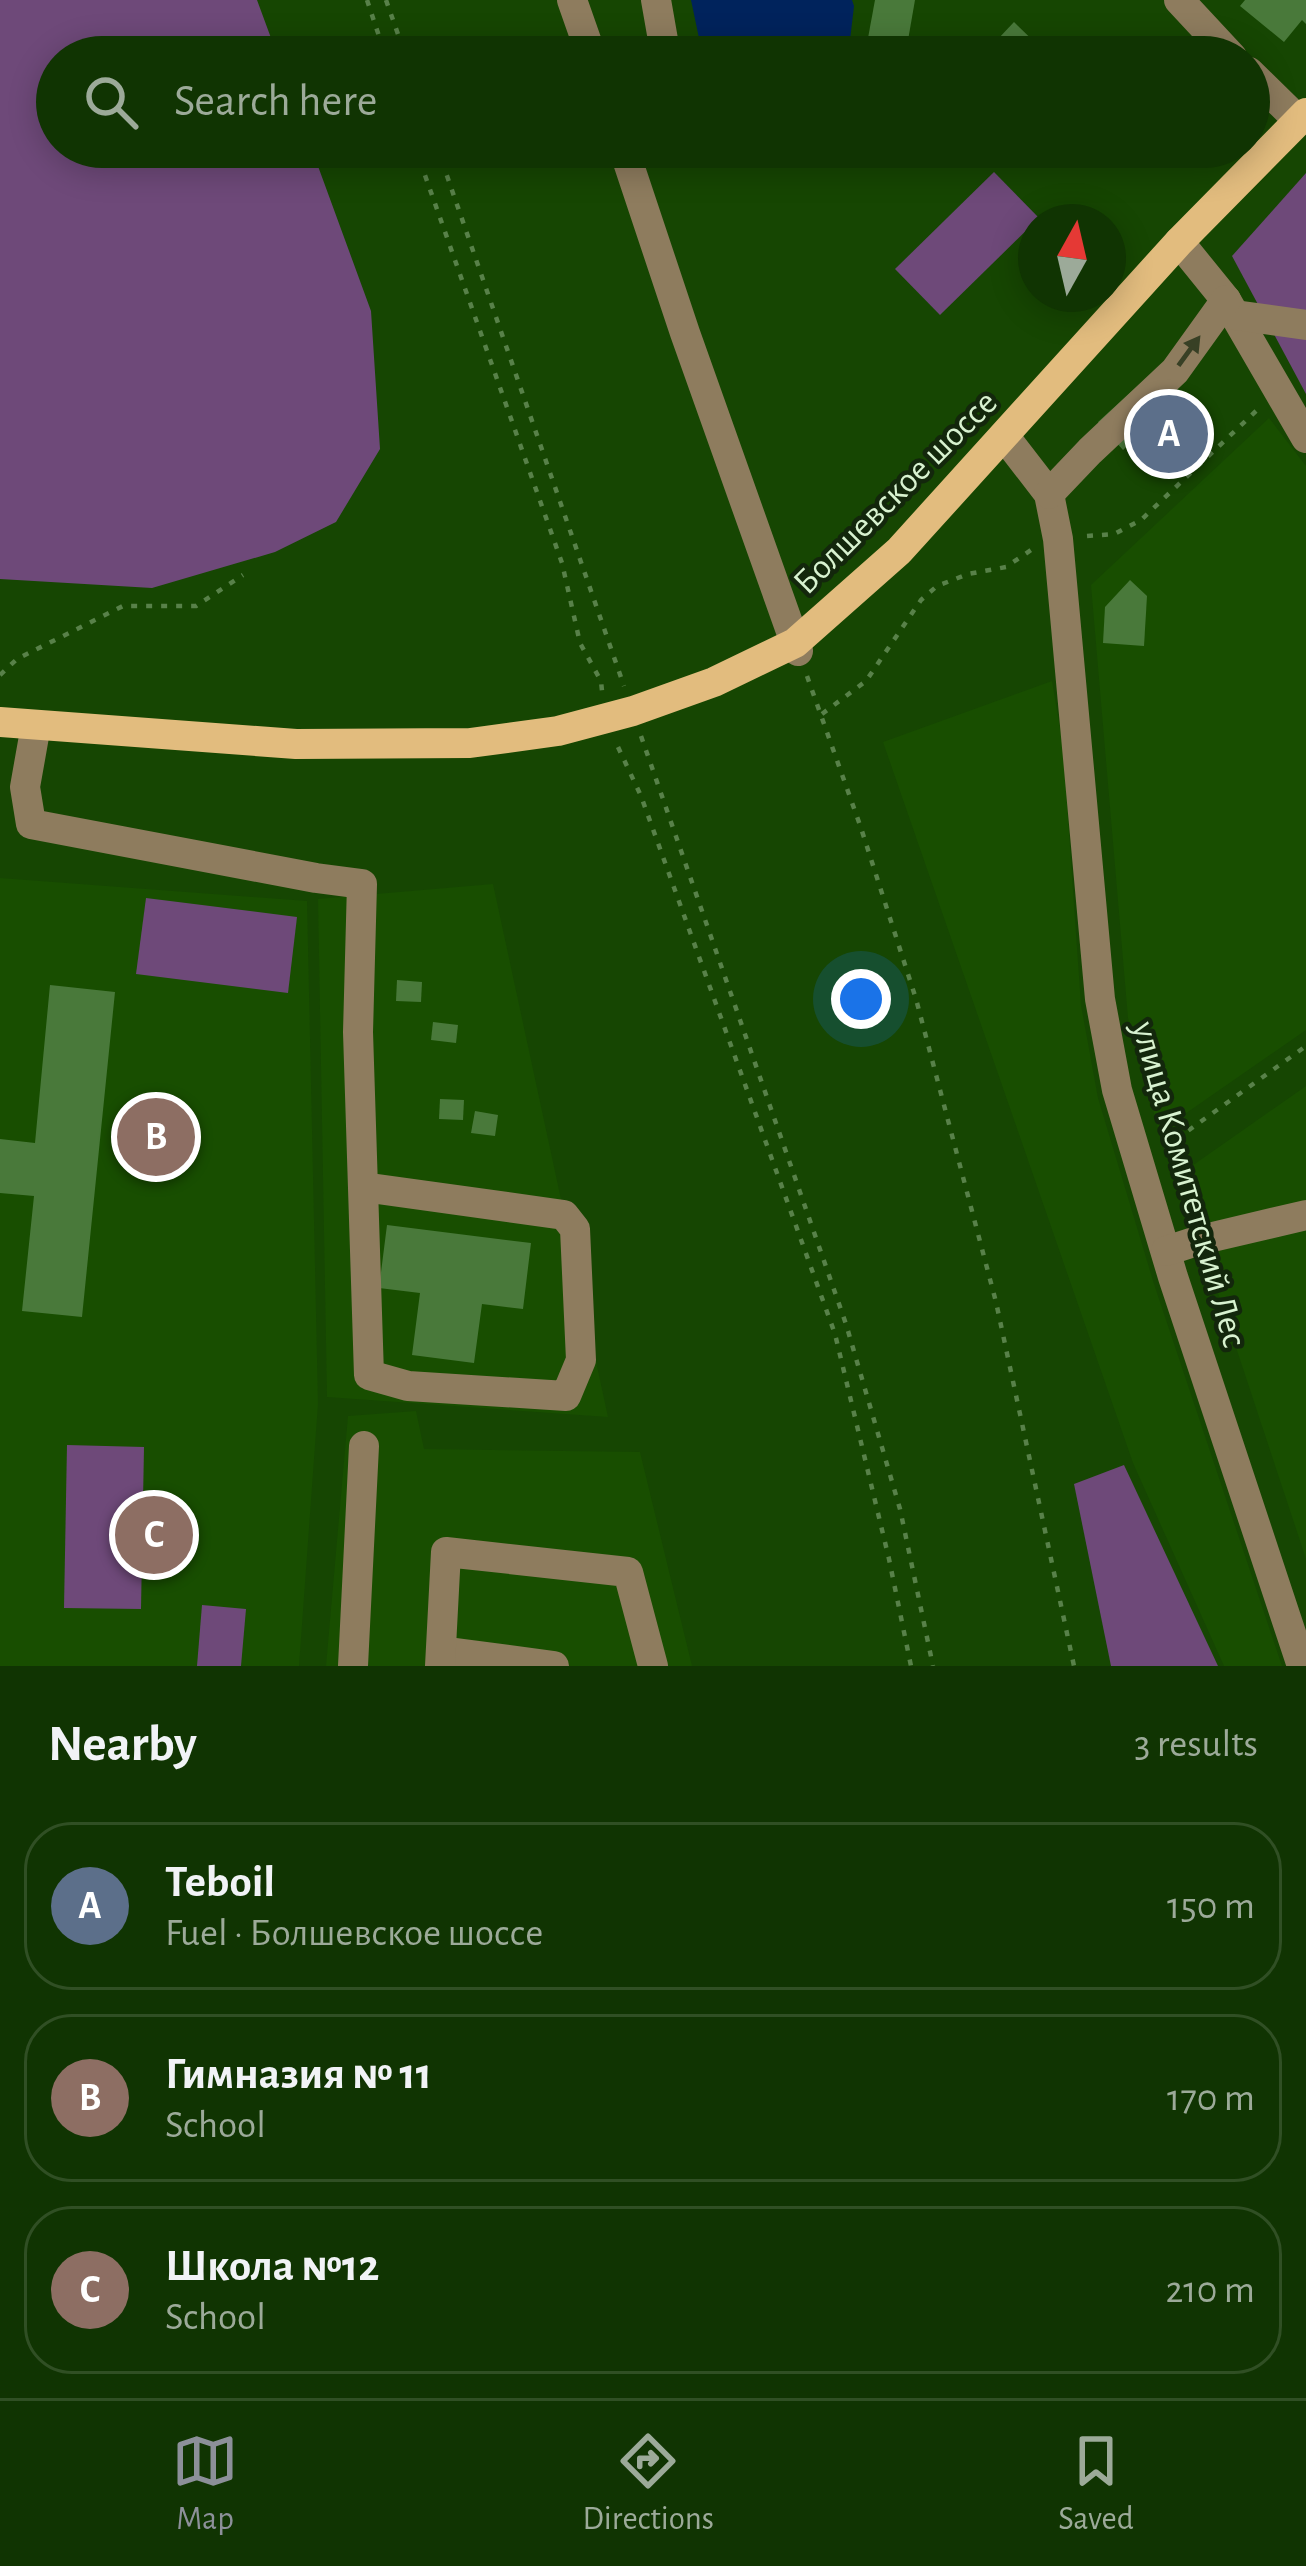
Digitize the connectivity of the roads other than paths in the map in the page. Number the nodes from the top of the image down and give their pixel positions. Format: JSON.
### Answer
{"nodes":[{"id":1,"x":572,"y":0,"type":"edge"},
{"id":2,"x":656,"y":0,"type":"edge"},
{"id":3,"x":1179,"y":0,"type":"edge"},
{"id":4,"x":585,"y":36,"type":"edge"},
{"id":5,"x":662,"y":36,"type":"edge"},
{"id":6,"x":1212,"y":36,"type":"edge"},
{"id":7,"x":1270,"y":90,"type":"edge"},
{"id":8,"x":1303,"y":117,"type":"edge"},
{"id":9,"x":1270,"y":150,"type":"edge"},
{"id":10,"x":630,"y":168,"type":"edge"},
{"id":11,"x":1252,"y":168,"type":"edge"},
{"id":12,"x":1179,"y":242,"type":"junction"},
{"id":13,"x":1230,"y":307,"type":"junction"},
{"id":14,"x":1306,"y":325,"type":"edge"},
{"id":15,"x":1005,"y":437,"type":"junction"},
{"id":16,"x":1306,"y":438,"type":"edge"},
{"id":17,"x":1048,"y":494,"type":"junction"},
{"id":18,"x":797,"y":647,"type":"junction"},
{"id":19,"x":0,"y":722,"type":"edge"},
{"id":20,"x":36,"y":725,"type":"junction"},
{"id":21,"x":363,"y":1187,"type":"junction"},
{"id":22,"x":1306,"y":1215,"type":"edge"},
{"id":23,"x":1166,"y":1251,"type":"junction"},
{"id":24,"x":364,"y":1447,"type":"dead end"},
{"id":25,"x":440,"y":1658,"type":"edge"},
{"id":26,"x":353,"y":1666,"type":"edge"},
{"id":27,"x":554,"y":1666,"type":"edge"},
{"id":28,"x":653,"y":1666,"type":"edge"},
{"id":29,"x":1303,"y":1666,"type":"edge"}],
"edges":[{"from":1,"to":4,"type":"street"},
{"from":2,"to":5,"type":"street"},
{"from":3,"to":6,"type":"street"},
{"from":7,"to":8,"type":"street"},
{"from":8,"to":9,"type":"main road","name":"Болшевское шоссе"},
{"from":10,"to":18,"type":"street"},
{"from":11,"to":12,"type":"main road","name":"Болшевское шоссе"},
{"from":12,"to":13,"type":"street"},
{"from":12,"to":15,"type":"main road","name":"Болшевское шоссе"},
{"from":13,"to":14,"type":"street"},
{"from":13,"to":16,"type":"street"},
{"from":17,"to":13,"type":"street","one_way":true},
{"from":15,"to":17,"type":"street","name":"улица Комитетский Лес"},
{"from":15,"to":18,"type":"main road","name":"Болшевское шоссе"},
{"from":17,"to":23,"type":"street","name":"улица Комитетский Лес"},
{"from":18,"to":20,"type":"main road","name":"Болшевское шоссе"},
{"from":19,"to":20,"type":"main road","name":"Болшевское шоссе"},
{"from":20,"to":21,"type":"street"},
{"from":21,"to":21,"type":"street"},
{"from":22,"to":23,"type":"street"},
{"from":23,"to":29,"type":"street","name":"улица Комитетский Лес"},
{"from":24,"to":26,"type":"street"},
{"from":25,"to":27,"type":"street"},
{"from":25,"to":28,"type":"street"}]}
